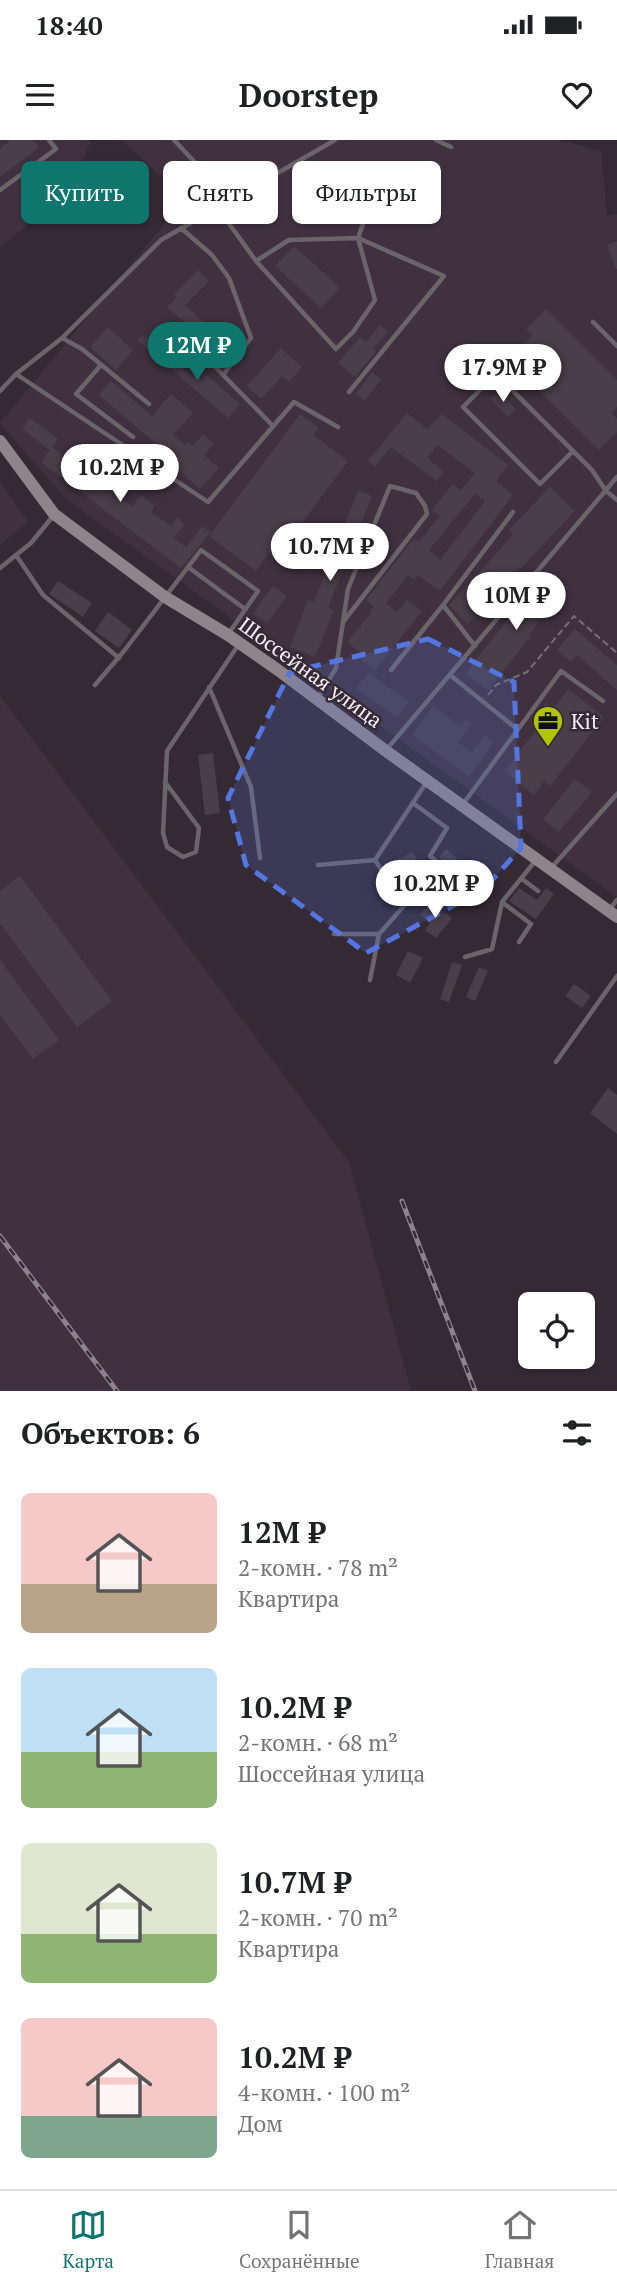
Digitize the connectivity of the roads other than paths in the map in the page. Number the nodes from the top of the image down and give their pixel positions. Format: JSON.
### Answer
{"nodes":[{"id":1,"x":49,"y":140,"type":"edge"},
{"id":2,"x":174,"y":140,"type":"edge"},
{"id":3,"x":335,"y":140,"type":"edge"},
{"id":4,"x":436,"y":140,"type":"edge"},
{"id":5,"x":327,"y":141,"type":"edge"},
{"id":6,"x":451,"y":147,"type":"dead end"},
{"id":7,"x":194,"y":161,"type":"edge"},
{"id":8,"x":278,"y":171,"type":"edge"},
{"id":9,"x":0,"y":190,"type":"edge"},
{"id":10,"x":188,"y":224,"type":"edge"},
{"id":11,"x":229,"y":224,"type":"edge"},
{"id":12,"x":363,"y":224,"type":"edge"},
{"id":13,"x":181,"y":228,"type":"junction"},
{"id":14,"x":358,"y":238,"type":"junction"},
{"id":15,"x":256,"y":261,"type":"junction"},
{"id":16,"x":593,"y":322,"type":"dead end"},
{"id":17,"x":185,"y":336,"type":"dead end"},
{"id":18,"x":62,"y":338,"type":"junction"},
{"id":19,"x":617,"y":346,"type":"edge"},
{"id":20,"x":101,"y":365,"type":"junction"},
{"id":21,"x":16,"y":374,"type":"junction"},
{"id":22,"x":223,"y":375,"type":"junction"},
{"id":23,"x":0,"y":391,"type":"edge"},
{"id":24,"x":348,"y":392,"type":"dead end"},
{"id":25,"x":149,"y":404,"type":"dead end"},
{"id":26,"x":273,"y":426,"type":"junction"},
{"id":27,"x":338,"y":427,"type":"dead end"},
{"id":28,"x":134,"y":437,"type":"dead end"},
{"id":29,"x":0,"y":441,"type":"edge"},
{"id":30,"x":573,"y":451,"type":"junction"},
{"id":31,"x":617,"y":477,"type":"edge"},
{"id":32,"x":606,"y":491,"type":"junction"},
{"id":33,"x":617,"y":500,"type":"edge"},
{"id":34,"x":513,"y":512,"type":"dead end"},
{"id":35,"x":54,"y":514,"type":"junction"},
{"id":36,"x":16,"y":555,"type":"junction"},
{"id":37,"x":188,"y":567,"type":"junction"},
{"id":38,"x":0,"y":568,"type":"edge"},
{"id":39,"x":165,"y":597,"type":"junction"},
{"id":40,"x":443,"y":605,"type":"junction"},
{"id":41,"x":245,"y":609,"type":"junction"},
{"id":42,"x":343,"y":622,"type":"junction"},
{"id":43,"x":228,"y":635,"type":"junction"},
{"id":44,"x":240,"y":644,"type":"junction"},
{"id":45,"x":475,"y":646,"type":"junction"},
{"id":46,"x":118,"y":658,"type":"junction"},
{"id":47,"x":391,"y":670,"type":"dead end"},
{"id":48,"x":450,"y":675,"type":"junction"},
{"id":49,"x":95,"y":685,"type":"dead end"},
{"id":50,"x":209,"y":687,"type":"junction"},
{"id":51,"x":318,"y":699,"type":"junction"},
{"id":52,"x":603,"y":701,"type":"dead end"},
{"id":53,"x":517,"y":729,"type":"junction"},
{"id":54,"x":386,"y":751,"type":"junction"},
{"id":55,"x":429,"y":780,"type":"junction"},
{"id":56,"x":165,"y":782,"type":"junction"},
{"id":57,"x":617,"y":794,"type":"edge"},
{"id":58,"x":413,"y":803,"type":"junction"},
{"id":59,"x":462,"y":804,"type":"junction"},
{"id":60,"x":260,"y":858,"type":"dead end"},
{"id":61,"x":537,"y":859,"type":"junction"},
{"id":62,"x":375,"y":860,"type":"junction"},
{"id":63,"x":318,"y":865,"type":"dead end"},
{"id":64,"x":550,"y":869,"type":"junction"},
{"id":65,"x":447,"y":870,"type":"dead end"},
{"id":66,"x":522,"y":878,"type":"junction"},
{"id":67,"x":538,"y":891,"type":"dead end"},
{"id":68,"x":617,"y":900,"type":"edge"},
{"id":69,"x":502,"y":902,"type":"junction"},
{"id":70,"x":613,"y":914,"type":"edge"},
{"id":71,"x":334,"y":934,"type":"dead end"},
{"id":72,"x":379,"y":934,"type":"junction"},
{"id":73,"x":519,"y":943,"type":"dead end"},
{"id":74,"x":465,"y":957,"type":"dead end"},
{"id":75,"x":617,"y":976,"type":"edge"},
{"id":76,"x":370,"y":979,"type":"dead end"},
{"id":77,"x":609,"y":986,"type":"junction"},
{"id":78,"x":617,"y":991,"type":"edge"},
{"id":79,"x":556,"y":1062,"type":"dead end"}],
"edges":[{"from":1,"to":9,"type":"lane"},
{"from":2,"to":7,"type":"lane"},
{"from":3,"to":5,"type":"lane"},
{"from":4,"to":6,"type":"lane"},
{"from":5,"to":8,"type":"lane"},
{"from":10,"to":13,"type":"lane"},
{"from":11,"to":15,"type":"lane"},
{"from":12,"to":14,"type":"lane"},
{"from":13,"to":18,"type":"lane"},
{"from":13,"to":22,"type":"lane"},
{"from":14,"to":15,"type":"lane"},
{"from":14,"to":15,"type":"lane"},
{"from":14,"to":24,"type":"lane"},
{"from":16,"to":19,"type":"lane"},
{"from":17,"to":22,"type":"lane"},
{"from":18,"to":20,"type":"lane"},
{"from":18,"to":21,"type":"lane"},
{"from":20,"to":25,"type":"lane"},
{"from":20,"to":28,"type":"lane"},
{"from":21,"to":23,"type":"lane"},
{"from":21,"to":26,"type":"lane"},
{"from":22,"to":26,"type":"lane"},
{"from":26,"to":27,"type":"lane"},
{"from":29,"to":35,"type":"main road","name":"Шоссейная улица"},
{"from":30,"to":30,"type":"lane"},
{"from":30,"to":32,"type":"lane"},
{"from":31,"to":32,"type":"lane"},
{"from":32,"to":33,"type":"lane"},
{"from":32,"to":45,"type":"lane"},
{"from":34,"to":40,"type":"lane"},
{"from":35,"to":36,"type":"lane"},
{"from":35,"to":39,"type":"main road","name":"Шоссейная улица"},
{"from":36,"to":38,"type":"lane"},
{"from":36,"to":46,"type":"lane"},
{"from":37,"to":39,"type":"lane"},
{"from":37,"to":41,"type":"lane"},
{"from":37,"to":41,"type":"lane"},
{"from":39,"to":43,"type":"main road","name":"Шоссейная улица"},
{"from":39,"to":46,"type":"lane"},
{"from":40,"to":45,"type":"lane"},
{"from":40,"to":47,"type":"lane"},
{"from":41,"to":43,"type":"lane"},
{"from":42,"to":42,"type":"lane"},
{"from":42,"to":51,"type":"lane"},
{"from":43,"to":44,"type":"main road","name":"Шоссейная улица"},
{"from":44,"to":50,"type":"lane"},
{"from":44,"to":51,"type":"main road","name":"Шоссейная улица"},
{"from":45,"to":48,"type":"lane"},
{"from":46,"to":49,"type":"lane"},
{"from":48,"to":53,"type":"lane"},
{"from":48,"to":54,"type":"lane"},
{"from":50,"to":56,"type":"lane"},
{"from":50,"to":60,"type":"lane"},
{"from":51,"to":54,"type":"main road","name":"Шоссейная улица"},
{"from":52,"to":53,"type":"lane"},
{"from":53,"to":59,"type":"lane"},
{"from":54,"to":55,"type":"main road","name":"Шоссейная улица"},
{"from":55,"to":58,"type":"lane"},
{"from":55,"to":59,"type":"main road","name":"Шоссейная улица"},
{"from":56,"to":56,"type":"lane"},
{"from":57,"to":64,"type":"lane"},
{"from":58,"to":62,"type":"lane"},
{"from":58,"to":65,"type":"lane"},
{"from":59,"to":61,"type":"main road","name":"Шоссейная улица"},
{"from":61,"to":64,"type":"main road","name":"Шоссейная улица"},
{"from":61,"to":66,"type":"lane"},
{"from":62,"to":63,"type":"lane"},
{"from":62,"to":72,"type":"lane"},
{"from":64,"to":70,"type":"main road","name":"Шоссейная улица"},
{"from":66,"to":67,"type":"lane"},
{"from":66,"to":69,"type":"lane"},
{"from":68,"to":70,"type":"lane"},
{"from":69,"to":73,"type":"lane"},
{"from":69,"to":74,"type":"lane"},
{"from":71,"to":72,"type":"lane"},
{"from":72,"to":76,"type":"lane"},
{"from":75,"to":77,"type":"lane"},
{"from":77,"to":78,"type":"lane"},
{"from":77,"to":79,"type":"lane"}]}
